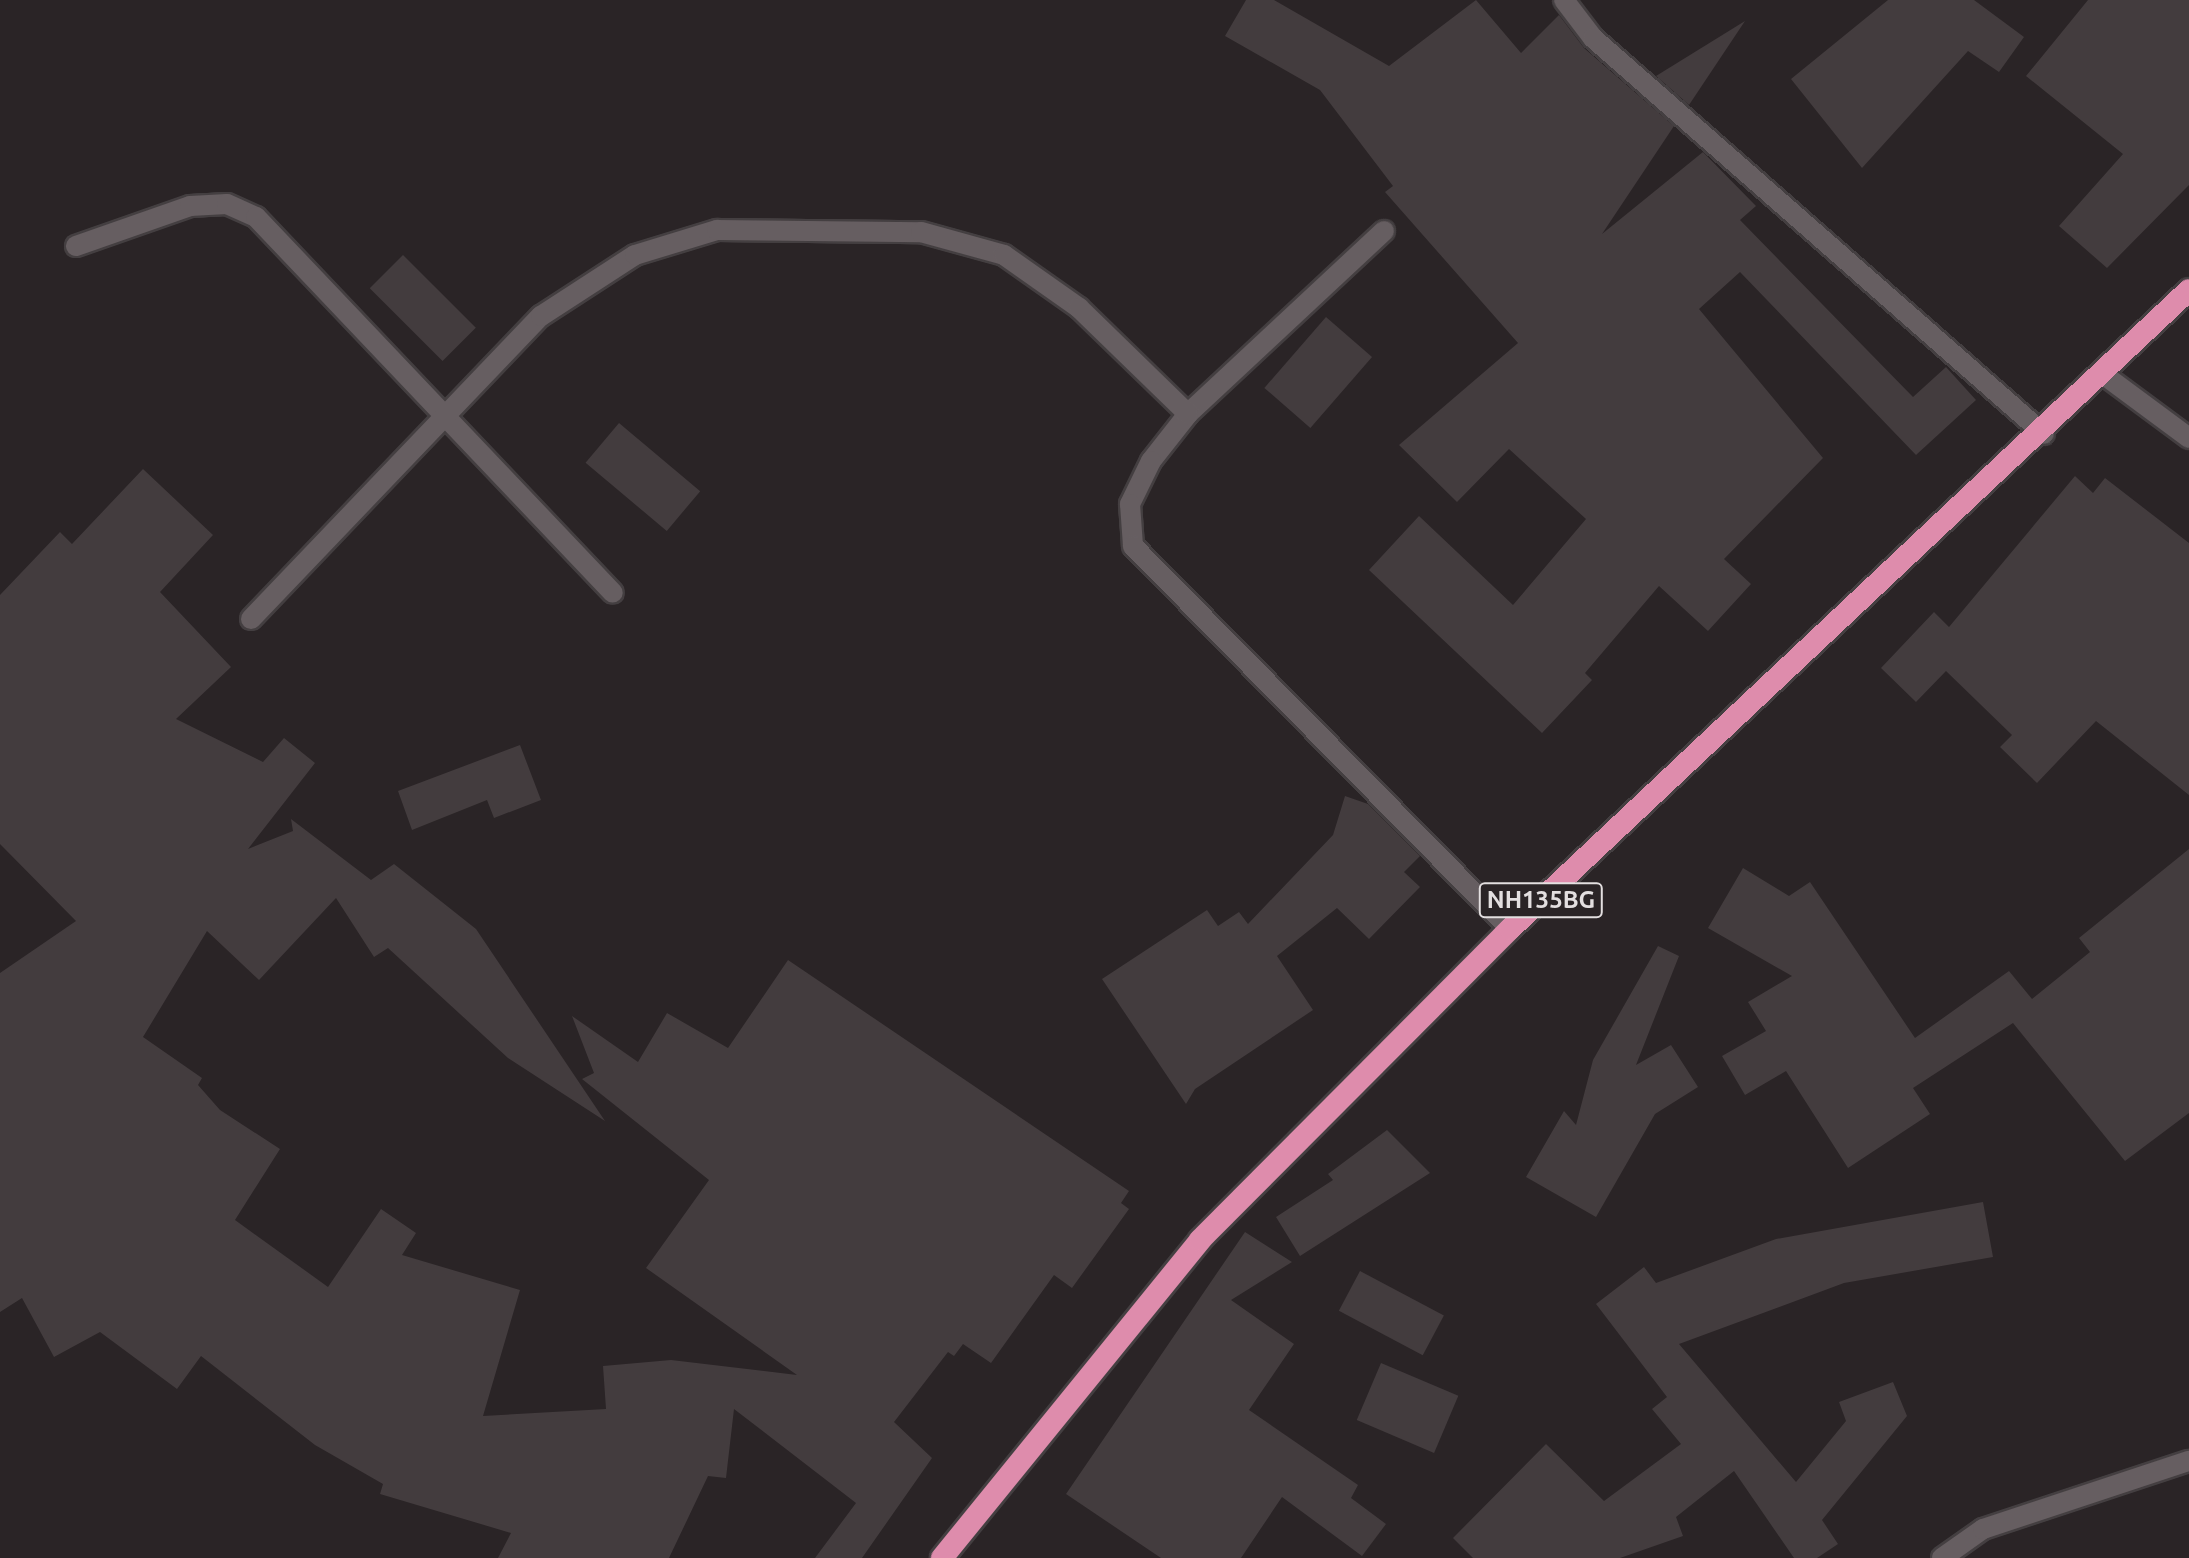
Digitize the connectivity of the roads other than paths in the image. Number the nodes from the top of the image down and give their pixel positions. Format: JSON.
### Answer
{"nodes":[{"id":1,"x":1564,"y":0,"type":"edge"},
{"id":2,"x":1384,"y":231,"type":"dead end"},
{"id":3,"x":76,"y":246,"type":"dead end"},
{"id":4,"x":2189,"y":290,"type":"edge"},
{"id":5,"x":2104,"y":375,"type":"junction"},
{"id":6,"x":1188,"y":414,"type":"junction"},
{"id":7,"x":443,"y":417,"type":"junction"},
{"id":8,"x":2044,"y":434,"type":"junction"},
{"id":9,"x":2189,"y":438,"type":"edge"},
{"id":10,"x":613,"y":593,"type":"dead end"},
{"id":11,"x":251,"y":619,"type":"dead end"},
{"id":12,"x":1510,"y":929,"type":"junction"},
{"id":13,"x":2189,"y":1461,"type":"edge"},
{"id":14,"x":942,"y":1558,"type":"edge"},
{"id":15,"x":1942,"y":1558,"type":"edge"}],
"edges":[{"from":1,"to":8,"type":"street"},
{"from":2,"to":6,"type":"street"},
{"from":3,"to":7,"type":"street"},
{"from":4,"to":5,"type":"highway","number":"NH135BG"},
{"from":5,"to":8,"type":"highway","number":"NH135BG"},
{"from":5,"to":9,"type":"street"},
{"from":6,"to":7,"type":"street"},
{"from":6,"to":12,"type":"street"},
{"from":7,"to":10,"type":"street"},
{"from":7,"to":11,"type":"street"},
{"from":8,"to":12,"type":"highway","number":"NH135BG"},
{"from":12,"to":14,"type":"highway","number":"NH135BG"},
{"from":13,"to":15,"type":"street"}]}
